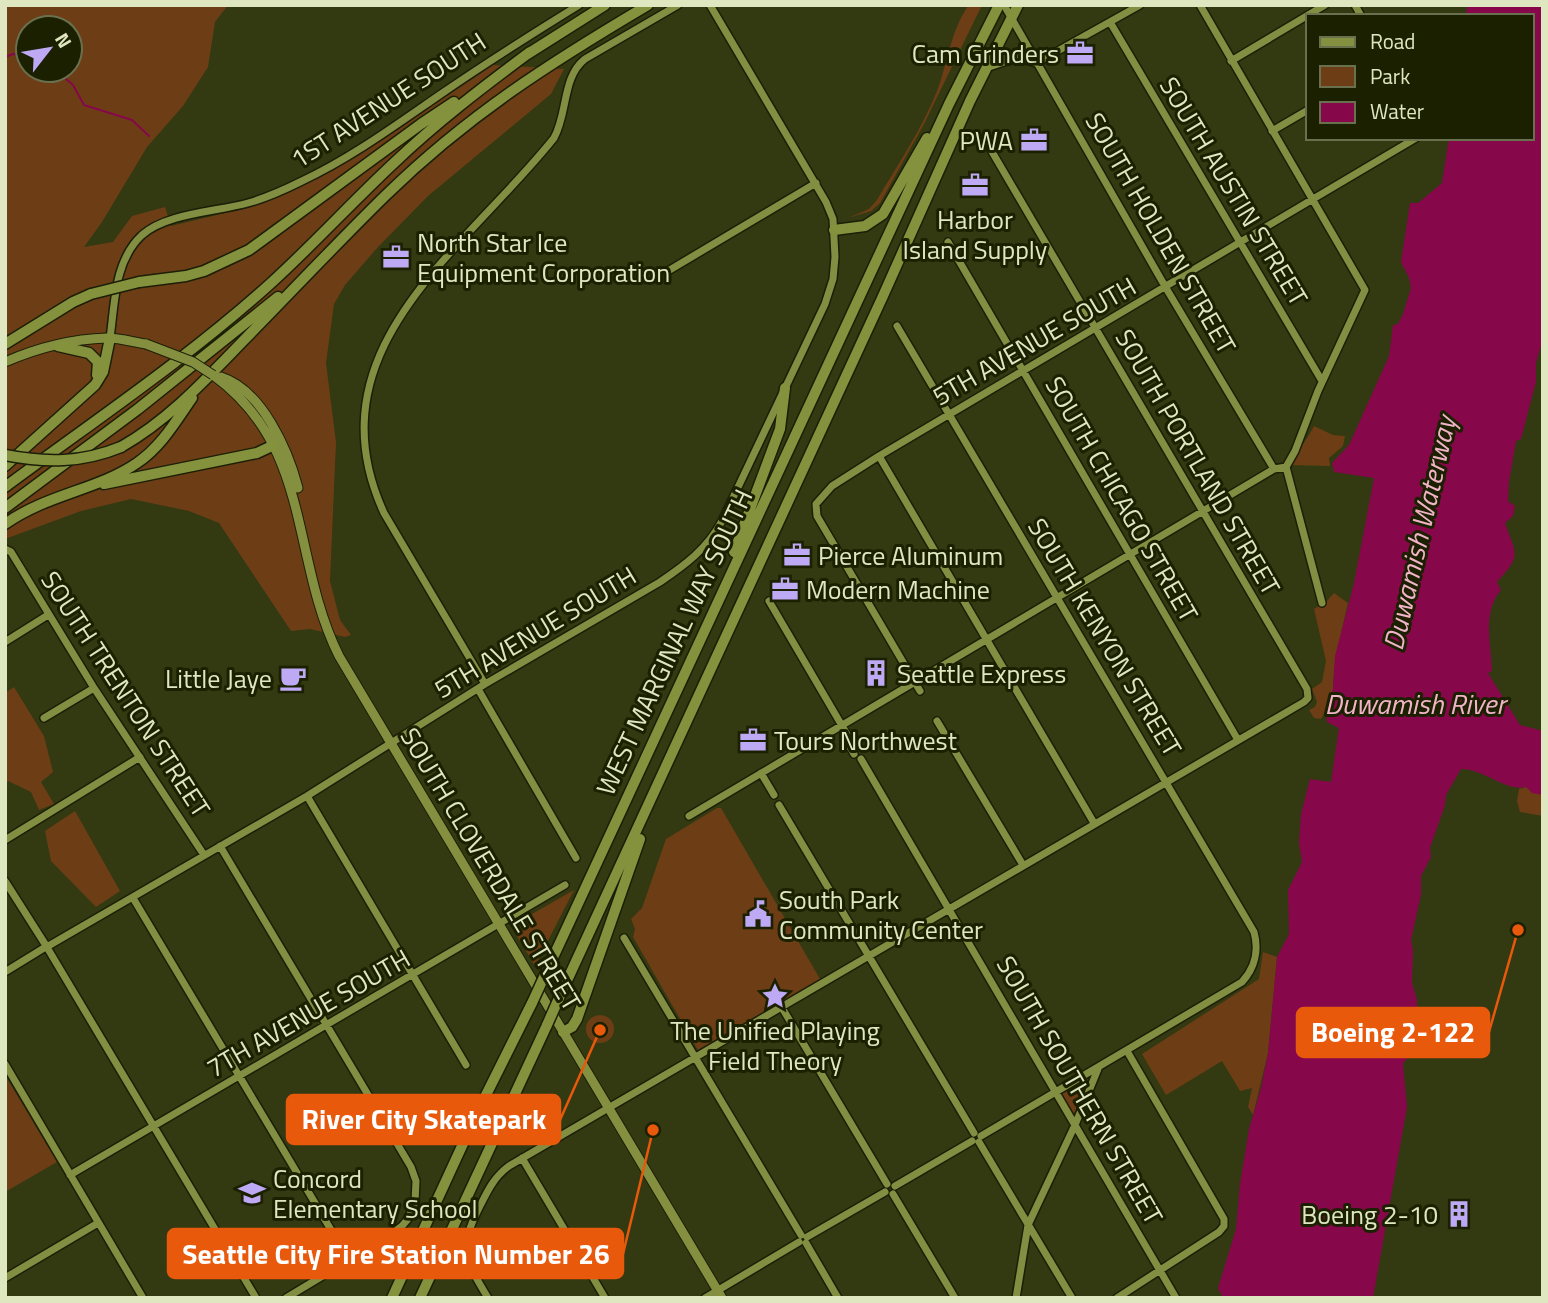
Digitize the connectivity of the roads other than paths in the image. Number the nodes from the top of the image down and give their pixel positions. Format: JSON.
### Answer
{"nodes":[{"id":1,"x":579,"y":5,"type":"edge"},
{"id":2,"x":605,"y":5,"type":"edge"},
{"id":3,"x":648,"y":5,"type":"edge"},
{"id":4,"x":678,"y":5,"type":"edge"},
{"id":5,"x":710,"y":5,"type":"edge"},
{"id":6,"x":999,"y":5,"type":"edge"},
{"id":7,"x":1004,"y":5,"type":"edge"},
{"id":8,"x":1018,"y":5,"type":"edge"},
{"id":9,"x":1140,"y":5,"type":"edge"},
{"id":10,"x":1200,"y":5,"type":"edge"},
{"id":11,"x":1325,"y":5,"type":"edge"},
{"id":12,"x":1310,"y":14,"type":"edge"},
{"id":13,"x":1306,"y":16,"type":"edge"},
{"id":14,"x":1012,"y":18,"type":"junction"},
{"id":15,"x":1110,"y":22,"type":"junction"},
{"id":16,"x":530,"y":52,"type":"junction"},
{"id":17,"x":1231,"y":61,"type":"junction"},
{"id":18,"x":1038,"y":62,"type":"junction"},
{"id":19,"x":987,"y":66,"type":"junction"},
{"id":20,"x":949,"y":104,"type":"junction"},
{"id":21,"x":1306,"y":111,"type":"edge"},
{"id":22,"x":1272,"y":131,"type":"junction"},
{"id":23,"x":988,"y":139,"type":"dead end"},
{"id":24,"x":1413,"y":140,"type":"edge"},
{"id":25,"x":816,"y":183,"type":"junction"},
{"id":26,"x":1312,"y":200,"type":"junction"},
{"id":27,"x":834,"y":230,"type":"junction"},
{"id":28,"x":948,"y":242,"type":"dead end"},
{"id":29,"x":1240,"y":243,"type":"junction"},
{"id":30,"x":318,"y":264,"type":"junction"},
{"id":31,"x":668,"y":271,"type":"dead end"},
{"id":32,"x":1166,"y":288,"type":"junction"},
{"id":33,"x":897,"y":326,"type":"dead end"},
{"id":34,"x":1096,"y":329,"type":"junction"},
{"id":35,"x":110,"y":338,"type":"junction"},
{"id":36,"x":5,"y":344,"type":"edge"},
{"id":37,"x":58,"y":346,"type":"junction"},
{"id":38,"x":5,"y":362,"type":"edge"},
{"id":39,"x":1023,"y":372,"type":"junction"},
{"id":40,"x":213,"y":375,"type":"junction"},
{"id":41,"x":1322,"y":381,"type":"junction"},
{"id":42,"x":203,"y":382,"type":"junction"},
{"id":43,"x":95,"y":385,"type":"junction"},
{"id":44,"x":785,"y":388,"type":"junction"},
{"id":45,"x":949,"y":414,"type":"junction"},
{"id":46,"x":274,"y":445,"type":"junction"},
{"id":47,"x":5,"y":455,"type":"edge"},
{"id":48,"x":879,"y":456,"type":"junction"},
{"id":49,"x":5,"y":466,"type":"edge"},
{"id":50,"x":1286,"y":467,"type":"junction"},
{"id":51,"x":1274,"y":469,"type":"junction"},
{"id":52,"x":5,"y":487,"type":"edge"},
{"id":53,"x":71,"y":492,"type":"junction"},
{"id":54,"x":5,"y":508,"type":"edge"},
{"id":55,"x":1203,"y":513,"type":"junction"},
{"id":56,"x":5,"y":524,"type":"edge"},
{"id":57,"x":5,"y":549,"type":"edge"},
{"id":58,"x":1130,"y":554,"type":"junction"},
{"id":59,"x":9,"y":557,"type":"edge"},
{"id":60,"x":308,"y":562,"type":"junction"},
{"id":61,"x":1058,"y":597,"type":"junction"},
{"id":62,"x":769,"y":601,"type":"dead end"},
{"id":63,"x":1322,"y":603,"type":"dead end"},
{"id":64,"x":48,"y":615,"type":"junction"},
{"id":65,"x":985,"y":639,"type":"junction"},
{"id":66,"x":5,"y":642,"type":"edge"},
{"id":67,"x":697,"y":647,"type":"junction"},
{"id":68,"x":914,"y":681,"type":"junction"},
{"id":69,"x":482,"y":687,"type":"junction"},
{"id":70,"x":94,"y":688,"type":"junction"},
{"id":71,"x":920,"y":691,"type":"dead end"},
{"id":72,"x":44,"y":718,"type":"dead end"},
{"id":73,"x":937,"y":721,"type":"dead end"},
{"id":74,"x":841,"y":725,"type":"junction"},
{"id":75,"x":1238,"y":740,"type":"junction"},
{"id":76,"x":391,"y":742,"type":"junction"},
{"id":77,"x":140,"y":757,"type":"junction"},
{"id":78,"x":761,"y":773,"type":"junction"},
{"id":79,"x":1166,"y":781,"type":"junction"},
{"id":80,"x":660,"y":783,"type":"junction"},
{"id":81,"x":774,"y":795,"type":"dead end"},
{"id":82,"x":307,"y":796,"type":"junction"},
{"id":83,"x":779,"y":805,"type":"dead end"},
{"id":84,"x":689,"y":816,"type":"dead end"},
{"id":85,"x":1094,"y":823,"type":"junction"},
{"id":86,"x":5,"y":840,"type":"edge"},
{"id":87,"x":220,"y":846,"type":"junction"},
{"id":88,"x":204,"y":855,"type":"junction"},
{"id":89,"x":576,"y":858,"type":"dead end"},
{"id":90,"x":1023,"y":865,"type":"junction"},
{"id":91,"x":5,"y":881,"type":"edge"},
{"id":92,"x":565,"y":885,"type":"dead end"},
{"id":93,"x":133,"y":898,"type":"junction"},
{"id":94,"x":949,"y":909,"type":"junction"},
{"id":95,"x":499,"y":925,"type":"junction"},
{"id":96,"x":624,"y":938,"type":"dead end"},
{"id":97,"x":47,"y":947,"type":"junction"},
{"id":98,"x":868,"y":956,"type":"junction"},
{"id":99,"x":5,"y":972,"type":"edge"},
{"id":100,"x":413,"y":976,"type":"junction"},
{"id":101,"x":781,"y":1006,"type":"junction"},
{"id":102,"x":326,"y":1026,"type":"junction"},
{"id":103,"x":564,"y":1032,"type":"junction"},
{"id":104,"x":1127,"y":1051,"type":"junction"},
{"id":105,"x":694,"y":1057,"type":"junction"},
{"id":106,"x":5,"y":1064,"type":"edge"},
{"id":107,"x":466,"y":1065,"type":"dead end"},
{"id":108,"x":1098,"y":1068,"type":"junction"},
{"id":109,"x":240,"y":1076,"type":"junction"},
{"id":110,"x":1056,"y":1091,"type":"junction"},
{"id":111,"x":608,"y":1107,"type":"junction"},
{"id":112,"x":1075,"y":1125,"type":"junction"},
{"id":113,"x":153,"y":1127,"type":"junction"},
{"id":114,"x":976,"y":1138,"type":"junction"},
{"id":115,"x":522,"y":1158,"type":"junction"},
{"id":116,"x":70,"y":1175,"type":"junction"},
{"id":117,"x":890,"y":1189,"type":"junction"},
{"id":118,"x":98,"y":1223,"type":"junction"},
{"id":119,"x":1028,"y":1225,"type":"junction"},
{"id":120,"x":803,"y":1240,"type":"junction"},
{"id":121,"x":349,"y":1260,"type":"junction"},
{"id":122,"x":1161,"y":1270,"type":"junction"},
{"id":123,"x":5,"y":1278,"type":"edge"},
{"id":124,"x":720,"y":1294,"type":"edge"},
{"id":125,"x":143,"y":1298,"type":"edge"},
{"id":126,"x":256,"y":1298,"type":"edge"},
{"id":127,"x":286,"y":1298,"type":"edge"},
{"id":128,"x":392,"y":1298,"type":"edge"},
{"id":129,"x":420,"y":1298,"type":"edge"},
{"id":130,"x":488,"y":1298,"type":"edge"},
{"id":131,"x":605,"y":1298,"type":"edge"},
{"id":132,"x":705,"y":1298,"type":"edge"},
{"id":133,"x":838,"y":1298,"type":"edge"},
{"id":134,"x":955,"y":1298,"type":"edge"},
{"id":135,"x":1016,"y":1298,"type":"edge"},
{"id":136,"x":1072,"y":1298,"type":"edge"},
{"id":137,"x":1117,"y":1298,"type":"edge"},
{"id":138,"x":1176,"y":1298,"type":"edge"}],
"edges":[{"from":1,"to":35,"type":"street","name":"1ST AVENUE SOUTH"},
{"from":2,"to":16,"type":"highway"},
{"from":3,"to":30,"type":"highway"},
{"from":4,"to":69,"type":"street"},
{"from":5,"to":25,"type":"street"},
{"from":6,"to":20,"type":"highway","name":"WEST MARGINAL WAY SOUTH"},
{"from":7,"to":14,"type":"street","name":"SOUTH HOLDEN STREET"},
{"from":8,"to":14,"type":"highway","name":"WEST MARGINAL WAY SOUTH"},
{"from":9,"to":15,"type":"street"},
{"from":10,"to":17,"type":"street"},
{"from":11,"to":12,"type":"street"},
{"from":13,"to":17,"type":"street"},
{"from":14,"to":18,"type":"street","name":"SOUTH HOLDEN STREET"},
{"from":14,"to":19,"type":"highway","name":"WEST MARGINAL WAY SOUTH"},
{"from":15,"to":18,"type":"street"},
{"from":15,"to":29,"type":"street","name":"SOUTH AUSTIN STREET"},
{"from":16,"to":36,"type":"highway","bridge":true},
{"from":16,"to":52,"type":"highway"},
{"from":17,"to":22,"type":"street"},
{"from":18,"to":19,"type":"highway"},
{"from":18,"to":32,"type":"street","name":"SOUTH HOLDEN STREET"},
{"from":19,"to":80,"type":"highway","name":"WEST MARGINAL WAY SOUTH"},
{"from":20,"to":27,"type":"highway"},
{"from":20,"to":67,"type":"highway","name":"WEST MARGINAL WAY SOUTH"},
{"from":21,"to":22,"type":"street"},
{"from":22,"to":26,"type":"street"},
{"from":23,"to":34,"type":"street","name":"SOUTH PORTLAND STREET"},
{"from":24,"to":26,"type":"street","name":"5TH AVENUE SOUTH"},
{"from":25,"to":27,"type":"street"},
{"from":25,"to":31,"type":"street"},
{"from":26,"to":29,"type":"street","name":"5TH AVENUE SOUTH"},
{"from":26,"to":41,"type":"street"},
{"from":27,"to":44,"type":"street","name":"5TH AVENUE SOUTH"},
{"from":28,"to":39,"type":"street","name":"SOUTH CHICAGO STREET"},
{"from":29,"to":32,"type":"street","name":"5TH AVENUE SOUTH"},
{"from":29,"to":41,"type":"street","name":"SOUTH AUSTIN STREET"},
{"from":30,"to":42,"type":"highway"},
{"from":30,"to":54,"type":"highway"},
{"from":32,"to":34,"type":"street","name":"5TH AVENUE SOUTH"},
{"from":32,"to":51,"type":"street","name":"SOUTH HOLDEN STREET"},
{"from":33,"to":45,"type":"street","name":"SOUTH KENYON STREET"},
{"from":34,"to":39,"type":"street","name":"5TH AVENUE SOUTH"},
{"from":34,"to":55,"type":"street","name":"SOUTH PORTLAND STREET"},
{"from":35,"to":37,"type":"main road"},
{"from":35,"to":40,"type":"main road","name":"SOUTH CLOVERDALE STREET","bridge":true},
{"from":35,"to":43,"type":"highway"},
{"from":37,"to":38,"type":"main road"},
{"from":37,"to":43,"type":"highway"},
{"from":39,"to":45,"type":"street","name":"5TH AVENUE SOUTH"},
{"from":39,"to":58,"type":"street","name":"SOUTH CHICAGO STREET"},
{"from":40,"to":46,"type":"main road","name":"SOUTH CLOVERDALE STREET"},
{"from":40,"to":60,"type":"main road","name":"SOUTH CLOVERDALE STREET"},
{"from":41,"to":50,"type":"street"},
{"from":42,"to":47,"type":"highway","bridge":true},
{"from":42,"to":53,"type":"highway"},
{"from":43,"to":49,"type":"highway"},
{"from":44,"to":67,"type":"highway"},
{"from":44,"to":69,"type":"street","name":"5TH AVENUE SOUTH"},
{"from":45,"to":48,"type":"street","name":"5TH AVENUE SOUTH"},
{"from":45,"to":61,"type":"street","name":"SOUTH KENYON STREET"},
{"from":46,"to":53,"type":"highway"},
{"from":46,"to":60,"type":"main road","name":"SOUTH CLOVERDALE STREET"},
{"from":48,"to":65,"type":"street"},
{"from":48,"to":68,"type":"street","name":"5TH AVENUE SOUTH"},
{"from":50,"to":51,"type":"street"},
{"from":50,"to":63,"type":"street"},
{"from":51,"to":55,"type":"street"},
{"from":53,"to":56,"type":"highway"},
{"from":55,"to":58,"type":"street"},
{"from":55,"to":75,"type":"street","name":"SOUTH PORTLAND STREET"},
{"from":57,"to":59,"type":"street","name":"SOUTH TRENTON STREET"},
{"from":58,"to":61,"type":"street"},
{"from":58,"to":75,"type":"street","name":"SOUTH CHICAGO STREET"},
{"from":59,"to":64,"type":"street","name":"SOUTH TRENTON STREET"},
{"from":60,"to":76,"type":"main road","name":"SOUTH CLOVERDALE STREET"},
{"from":61,"to":65,"type":"street"},
{"from":61,"to":79,"type":"street","name":"SOUTH KENYON STREET"},
{"from":62,"to":74,"type":"street","name":"SOUTH SOUTHERN STREET"},
{"from":64,"to":66,"type":"street"},
{"from":64,"to":70,"type":"street","name":"SOUTH TRENTON STREET"},
{"from":65,"to":68,"type":"street"},
{"from":65,"to":85,"type":"street"},
{"from":67,"to":128,"type":"highway","name":"WEST MARGINAL WAY SOUTH","bridge":true},
{"from":68,"to":71,"type":"street"},
{"from":68,"to":74,"type":"street"},
{"from":69,"to":76,"type":"street","name":"5TH AVENUE SOUTH"},
{"from":69,"to":89,"type":"street"},
{"from":70,"to":72,"type":"street"},
{"from":70,"to":77,"type":"street","name":"SOUTH TRENTON STREET"},
{"from":73,"to":90,"type":"street"},
{"from":74,"to":78,"type":"street"},
{"from":74,"to":94,"type":"street","name":"SOUTH SOUTHERN STREET"},
{"from":75,"to":79,"type":"street"},
{"from":76,"to":82,"type":"street","name":"5TH AVENUE SOUTH"},
{"from":76,"to":95,"type":"main road","name":"SOUTH CLOVERDALE STREET"},
{"from":77,"to":86,"type":"street"},
{"from":77,"to":88,"type":"street","name":"SOUTH TRENTON STREET"},
{"from":78,"to":81,"type":"street"},
{"from":78,"to":84,"type":"street"},
{"from":79,"to":85,"type":"street"},
{"from":79,"to":104,"type":"street","name":"SOUTH KENYON STREET"},
{"from":80,"to":103,"type":"highway"},
{"from":80,"to":129,"type":"highway","name":"WEST MARGINAL WAY SOUTH","bridge":true},
{"from":82,"to":87,"type":"street","name":"5TH AVENUE SOUTH"},
{"from":82,"to":100,"type":"street"},
{"from":83,"to":98,"type":"street"},
{"from":85,"to":90,"type":"street"},
{"from":87,"to":88,"type":"street","name":"5TH AVENUE SOUTH"},
{"from":87,"to":102,"type":"street","name":"SOUTH TRENTON STREET"},
{"from":88,"to":93,"type":"street","name":"5TH AVENUE SOUTH"},
{"from":90,"to":94,"type":"street"},
{"from":91,"to":97,"type":"street"},
{"from":92,"to":95,"type":"street","name":"7TH AVENUE SOUTH"},
{"from":93,"to":97,"type":"street","name":"5TH AVENUE SOUTH"},
{"from":93,"to":109,"type":"street"},
{"from":94,"to":98,"type":"street"},
{"from":94,"to":110,"type":"street","name":"SOUTH SOUTHERN STREET"},
{"from":95,"to":100,"type":"street","name":"7TH AVENUE SOUTH"},
{"from":95,"to":103,"type":"main road","name":"SOUTH CLOVERDALE STREET"},
{"from":96,"to":105,"type":"street"},
{"from":97,"to":99,"type":"street","name":"5TH AVENUE SOUTH"},
{"from":97,"to":113,"type":"street"},
{"from":98,"to":101,"type":"street"},
{"from":98,"to":114,"type":"street"},
{"from":100,"to":102,"type":"street","name":"7TH AVENUE SOUTH"},
{"from":100,"to":107,"type":"street"},
{"from":101,"to":105,"type":"street"},
{"from":101,"to":117,"type":"street"},
{"from":102,"to":109,"type":"street","name":"7TH AVENUE SOUTH"},
{"from":102,"to":121,"type":"street","name":"SOUTH TRENTON STREET"},
{"from":103,"to":111,"type":"main road","name":"SOUTH CLOVERDALE STREET"},
{"from":104,"to":108,"type":"street"},
{"from":104,"to":122,"type":"street"},
{"from":105,"to":111,"type":"street"},
{"from":105,"to":120,"type":"street"},
{"from":106,"to":116,"type":"street"},
{"from":108,"to":110,"type":"street"},
{"from":108,"to":112,"type":"street"},
{"from":109,"to":113,"type":"street","name":"7TH AVENUE SOUTH"},
{"from":109,"to":121,"type":"street"},
{"from":110,"to":112,"type":"street","name":"SOUTH SOUTHERN STREET"},
{"from":110,"to":114,"type":"street"},
{"from":111,"to":115,"type":"street"},
{"from":111,"to":124,"type":"main road","name":"SOUTH CLOVERDALE STREET"},
{"from":112,"to":119,"type":"street"},
{"from":112,"to":122,"type":"street","name":"SOUTH SOUTHERN STREET"},
{"from":113,"to":116,"type":"street","name":"7TH AVENUE SOUTH"},
{"from":113,"to":126,"type":"street"},
{"from":114,"to":117,"type":"street"},
{"from":114,"to":119,"type":"street"},
{"from":115,"to":130,"type":"street"},
{"from":115,"to":131,"type":"street"},
{"from":116,"to":118,"type":"street"},
{"from":117,"to":120,"type":"street"},
{"from":117,"to":134,"type":"street"},
{"from":118,"to":123,"type":"street"},
{"from":118,"to":125,"type":"street"},
{"from":119,"to":135,"type":"street"},
{"from":119,"to":136,"type":"street"},
{"from":120,"to":124,"type":"street"},
{"from":120,"to":133,"type":"street"},
{"from":121,"to":127,"type":"street"},
{"from":122,"to":137,"type":"street"},
{"from":122,"to":138,"type":"street","name":"SOUTH SOUTHERN STREET"},
{"from":124,"to":132,"type":"street"}]}
